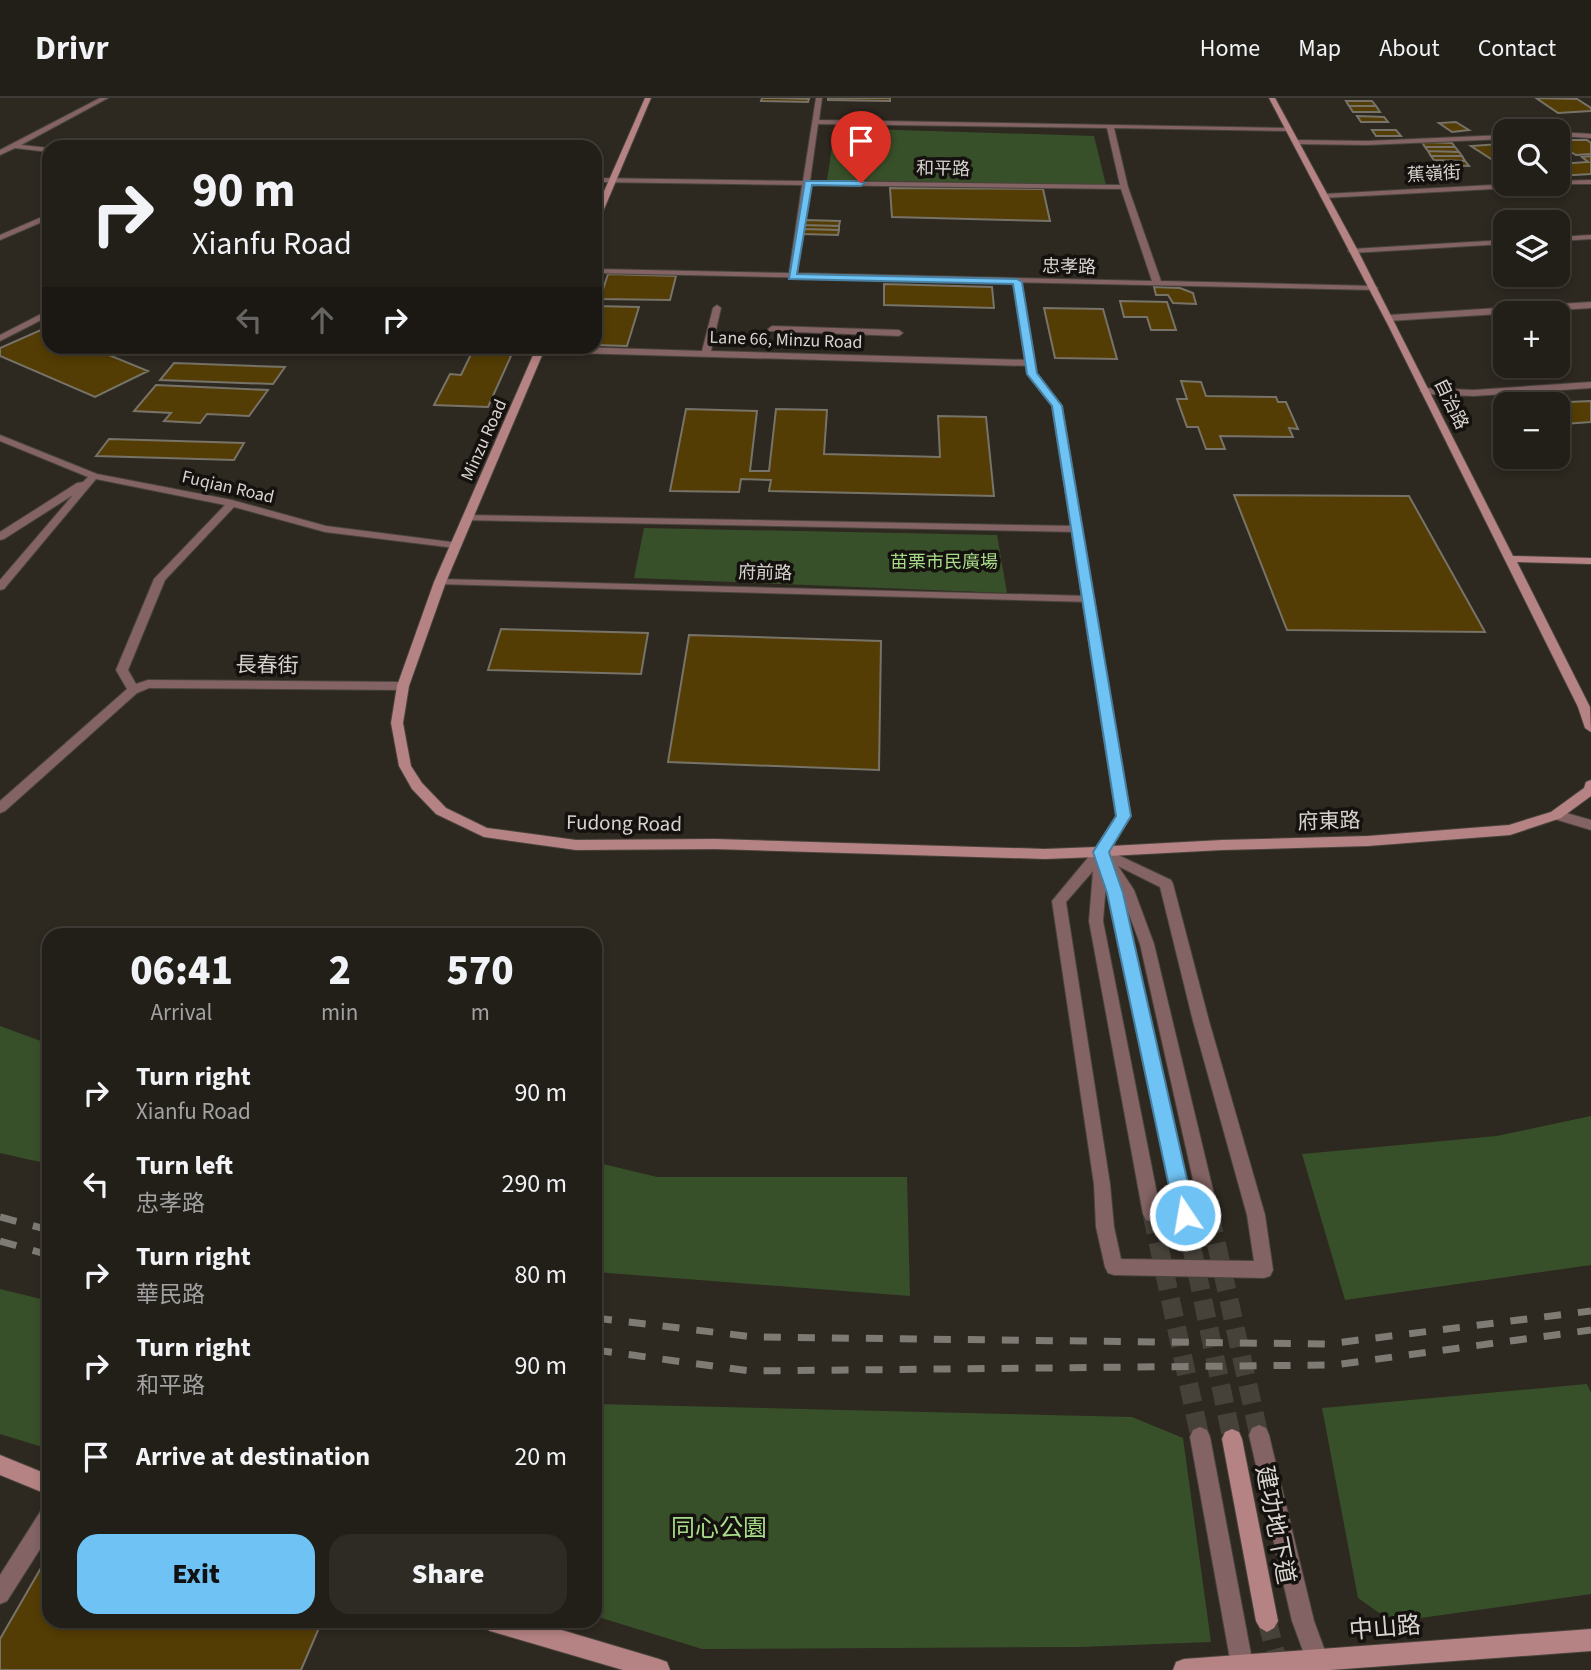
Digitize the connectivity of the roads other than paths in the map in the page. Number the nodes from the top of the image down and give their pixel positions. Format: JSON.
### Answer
{"nodes":[{"id":1,"x":105,"y":98,"type":"edge"},
{"id":2,"x":648,"y":98,"type":"edge"},
{"id":3,"x":818,"y":98,"type":"edge"},
{"id":4,"x":1272,"y":98,"type":"edge"},
{"id":5,"x":816,"y":122,"type":"junction"},
{"id":6,"x":1110,"y":126,"type":"junction"},
{"id":7,"x":1289,"y":129,"type":"junction"},
{"id":8,"x":1570,"y":135,"type":"edge"},
{"id":9,"x":1591,"y":136,"type":"edge"},
{"id":10,"x":1493,"y":137,"type":"edge"},
{"id":11,"x":1296,"y":142,"type":"junction"},
{"id":12,"x":13,"y":146,"type":"junction"},
{"id":13,"x":42,"y":149,"type":"edge"},
{"id":14,"x":0,"y":153,"type":"edge"},
{"id":15,"x":602,"y":180,"type":"edge"},
{"id":16,"x":612,"y":180,"type":"junction"},
{"id":17,"x":1591,"y":182,"type":"edge"},
{"id":18,"x":808,"y":183,"type":"junction"},
{"id":19,"x":1570,"y":183,"type":"edge"},
{"id":20,"x":1124,"y":187,"type":"junction"},
{"id":21,"x":1493,"y":187,"type":"edge"},
{"id":22,"x":1324,"y":196,"type":"junction"},
{"id":23,"x":602,"y":204,"type":"edge"},
{"id":24,"x":42,"y":219,"type":"edge"},
{"id":25,"x":1591,"y":237,"type":"edge"},
{"id":26,"x":0,"y":238,"type":"edge"},
{"id":27,"x":1570,"y":238,"type":"edge"},
{"id":28,"x":1493,"y":243,"type":"edge"},
{"id":29,"x":1352,"y":251,"type":"junction"},
{"id":30,"x":602,"y":271,"type":"edge"},
{"id":31,"x":792,"y":277,"type":"junction"},
{"id":32,"x":1017,"y":282,"type":"junction"},
{"id":33,"x":1158,"y":285,"type":"junction"},
{"id":34,"x":1374,"y":288,"type":"junction"},
{"id":35,"x":1591,"y":305,"type":"edge"},
{"id":36,"x":717,"y":308,"type":"dead end"},
{"id":37,"x":42,"y":317,"type":"edge"},
{"id":38,"x":1389,"y":318,"type":"junction"},
{"id":39,"x":772,"y":329,"type":"dead end"},
{"id":40,"x":836,"y":331,"type":"junction"},
{"id":41,"x":899,"y":333,"type":"dead end"},
{"id":42,"x":0,"y":338,"type":"edge"},
{"id":43,"x":602,"y":350,"type":"edge"},
{"id":44,"x":538,"y":354,"type":"edge"},
{"id":45,"x":706,"y":354,"type":"junction"},
{"id":46,"x":832,"y":357,"type":"junction"},
{"id":47,"x":1030,"y":363,"type":"junction"},
{"id":48,"x":1591,"y":385,"type":"edge"},
{"id":49,"x":1425,"y":391,"type":"junction"},
{"id":50,"x":0,"y":438,"type":"edge"},
{"id":51,"x":94,"y":477,"type":"junction"},
{"id":52,"x":232,"y":503,"type":"junction"},
{"id":53,"x":467,"y":518,"type":"junction"},
{"id":54,"x":1078,"y":529,"type":"junction"},
{"id":55,"x":0,"y":537,"type":"edge"},
{"id":56,"x":454,"y":545,"type":"junction"},
{"id":57,"x":1510,"y":559,"type":"junction"},
{"id":58,"x":1591,"y":561,"type":"edge"},
{"id":59,"x":440,"y":582,"type":"junction"},
{"id":60,"x":0,"y":587,"type":"edge"},
{"id":61,"x":1088,"y":599,"type":"junction"},
{"id":62,"x":403,"y":686,"type":"junction"},
{"id":63,"x":132,"y":690,"type":"junction"},
{"id":64,"x":1591,"y":729,"type":"edge"},
{"id":65,"x":1591,"y":785,"type":"edge"},
{"id":66,"x":0,"y":808,"type":"edge"},
{"id":67,"x":1556,"y":815,"type":"junction"},
{"id":68,"x":1591,"y":825,"type":"edge"},
{"id":69,"x":1101,"y":852,"type":"junction"},
{"id":70,"x":1152,"y":1214,"type":"tunnel mouth"},
{"id":71,"x":1185,"y":1215,"type":"tunnel mouth"},
{"id":72,"x":1210,"y":1215,"type":"tunnel mouth"},
{"id":73,"x":1259,"y":1436,"type":"tunnel mouth"},
{"id":74,"x":1200,"y":1437,"type":"tunnel mouth"},
{"id":75,"x":1232,"y":1439,"type":"tunnel mouth"},
{"id":76,"x":0,"y":1465,"type":"edge"},
{"id":77,"x":42,"y":1482,"type":"edge"},
{"id":78,"x":42,"y":1527,"type":"edge"},
{"id":79,"x":0,"y":1594,"type":"edge"},
{"id":80,"x":1267,"y":1621,"type":"tunnel mouth"},
{"id":81,"x":516,"y":1628,"type":"edge"},
{"id":82,"x":1591,"y":1640,"type":"edge"},
{"id":83,"x":1320,"y":1665,"type":"edge"},
{"id":84,"x":1242,"y":1668,"type":"edge"},
{"id":85,"x":659,"y":1670,"type":"edge"},
{"id":86,"x":1184,"y":1670,"type":"edge"}],
"edges":[{"from":1,"to":12,"type":"street"},
{"from":2,"to":16,"type":"street"},
{"from":3,"to":5,"type":"street"},
{"from":4,"to":7,"type":"street","name":"自治路"},
{"from":5,"to":6,"type":"street"},
{"from":5,"to":18,"type":"street"},
{"from":6,"to":7,"type":"street"},
{"from":6,"to":20,"type":"street"},
{"from":7,"to":11,"type":"street","name":"自治路"},
{"from":8,"to":9,"type":"street"},
{"from":10,"to":11,"type":"street"},
{"from":11,"to":22,"type":"street","name":"自治路"},
{"from":12,"to":13,"type":"street"},
{"from":12,"to":14,"type":"street"},
{"from":15,"to":16,"type":"street","name":"和平路"},
{"from":16,"to":18,"type":"street","name":"和平路"},
{"from":16,"to":23,"type":"street"},
{"from":17,"to":19,"type":"street"},
{"from":18,"to":20,"type":"street","name":"和平路"},
{"from":18,"to":31,"type":"street"},
{"from":20,"to":33,"type":"street"},
{"from":21,"to":22,"type":"street","name":"蕉嶺街"},
{"from":22,"to":29,"type":"street","name":"自治路"},
{"from":24,"to":26,"type":"street"},
{"from":25,"to":27,"type":"street"},
{"from":28,"to":29,"type":"street"},
{"from":29,"to":34,"type":"street","name":"自治路"},
{"from":30,"to":31,"type":"street","name":"忠孝路"},
{"from":31,"to":32,"type":"street","name":"忠孝路"},
{"from":32,"to":33,"type":"street","name":"忠孝路"},
{"from":32,"to":47,"type":"street"},
{"from":33,"to":34,"type":"street","name":"忠孝路"},
{"from":34,"to":38,"type":"street","name":"自治路"},
{"from":35,"to":38,"type":"street"},
{"from":36,"to":45,"type":"street"},
{"from":37,"to":42,"type":"street"},
{"from":38,"to":49,"type":"street","name":"自治路"},
{"from":39,"to":40,"type":"street"},
{"from":40,"to":41,"type":"street"},
{"from":40,"to":46,"type":"street"},
{"from":43,"to":45,"type":"street","name":"Lane 66, Minzu Road"},
{"from":44,"to":53,"type":"street","name":"Minzu Road"},
{"from":45,"to":46,"type":"street","name":"Lane 66, Minzu Road"},
{"from":46,"to":47,"type":"street","name":"Lane 66, Minzu Road"},
{"from":47,"to":54,"type":"street"},
{"from":48,"to":49,"type":"street"},
{"from":49,"to":57,"type":"street","name":"自治路"},
{"from":50,"to":51,"type":"street","name":"Fuqian Road"},
{"from":51,"to":52,"type":"street","name":"Fuqian Road"},
{"from":51,"to":55,"type":"street"},
{"from":51,"to":60,"type":"street"},
{"from":52,"to":56,"type":"street","name":"Fuqian Road"},
{"from":52,"to":63,"type":"street"},
{"from":53,"to":54,"type":"street"},
{"from":53,"to":56,"type":"street","name":"Minzu Road"},
{"from":54,"to":61,"type":"street"},
{"from":56,"to":59,"type":"street","name":"Fudong Road"},
{"from":57,"to":58,"type":"street"},
{"from":57,"to":64,"type":"street","name":"自治路"},
{"from":59,"to":61,"type":"street","name":"府前路"},
{"from":59,"to":62,"type":"street","name":"Fudong Road"},
{"from":61,"to":69,"type":"street"},
{"from":62,"to":63,"type":"street","name":"長春街"},
{"from":62,"to":69,"type":"street","name":"Fudong Road"},
{"from":63,"to":66,"type":"street"},
{"from":65,"to":67,"type":"street"},
{"from":67,"to":68,"type":"street"},
{"from":67,"to":69,"type":"street","name":"府東路"},
{"from":69,"to":69,"type":"street"},
{"from":69,"to":70,"type":"street"},
{"from":69,"to":71,"type":"street"},
{"from":69,"to":72,"type":"street"},
{"from":73,"to":83,"type":"street"},
{"from":74,"to":84,"type":"street"},
{"from":75,"to":80,"type":"street","name":"建功地下道"},
{"from":76,"to":77,"type":"street"},
{"from":78,"to":79,"type":"street"},
{"from":81,"to":85,"type":"street"},
{"from":82,"to":83,"type":"street","name":"中山路"},
{"from":83,"to":84,"type":"street","name":"中山路"},
{"from":84,"to":86,"type":"street","name":"中山路"}]}
